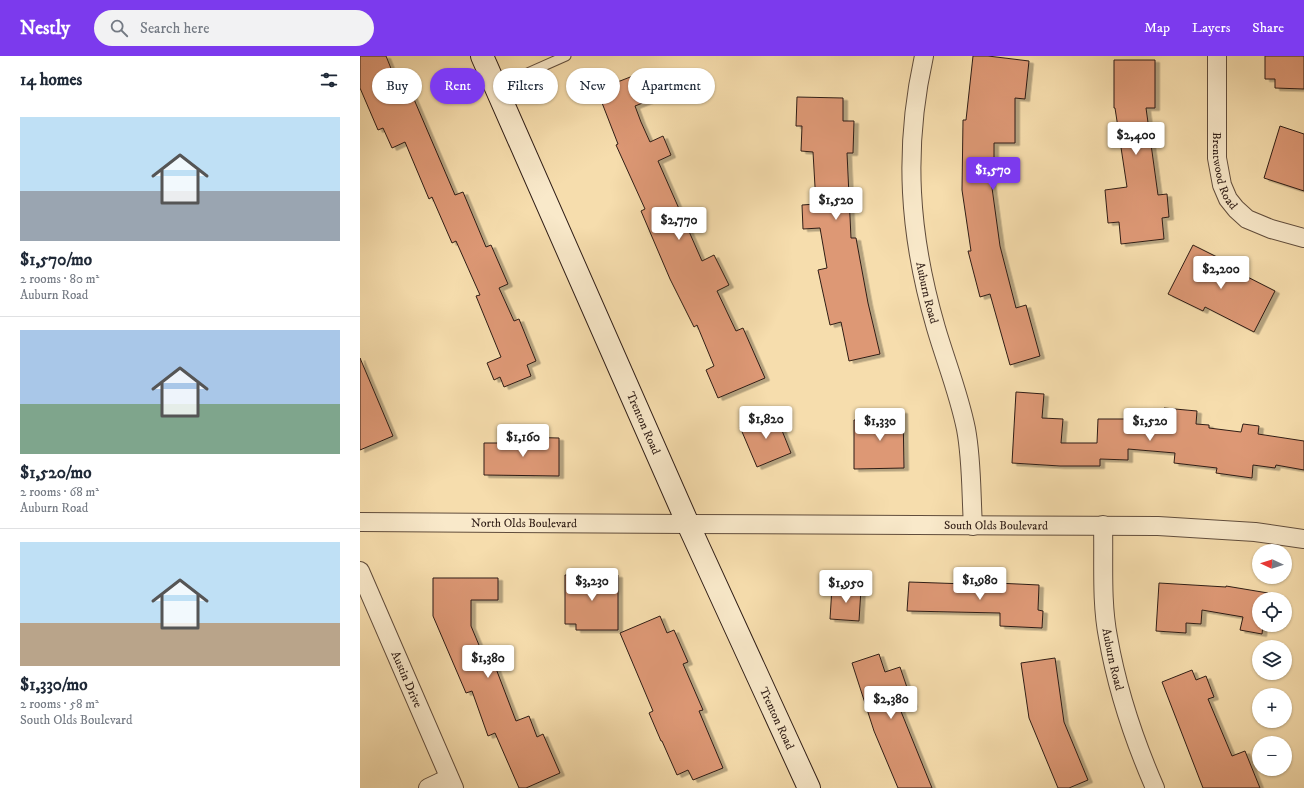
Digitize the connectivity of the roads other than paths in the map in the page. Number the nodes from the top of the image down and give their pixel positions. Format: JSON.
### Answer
{"nodes":[{"id":1,"x":482,"y":56,"type":"edge"},
{"id":2,"x":566,"y":56,"type":"edge"},
{"id":3,"x":924,"y":56,"type":"edge"},
{"id":4,"x":1216,"y":56,"type":"edge"},
{"id":5,"x":539,"y":68,"type":"edge"},
{"id":6,"x":493,"y":80,"type":"edge"},
{"id":7,"x":503,"y":104,"type":"edge"},
{"id":8,"x":1304,"y":238,"type":"edge"},
{"id":9,"x":360,"y":522,"type":"edge"},
{"id":10,"x":688,"y":524,"type":"junction"},
{"id":11,"x":1103,"y":525,"type":"junction"},
{"id":12,"x":973,"y":526,"type":"junction"},
{"id":13,"x":1304,"y":539,"type":"edge"},
{"id":14,"x":360,"y":570,"type":"edge"},
{"id":15,"x":452,"y":783,"type":"edge"},
{"id":16,"x":428,"y":788,"type":"edge"},
{"id":17,"x":809,"y":788,"type":"edge"},
{"id":18,"x":1155,"y":788,"type":"edge"}],
"edges":[{"from":1,"to":6,"type":"main road","name":"Trenton Road"},
{"from":2,"to":5,"type":"lane"},
{"from":3,"to":12,"type":"street","name":"Auburn Road"},
{"from":4,"to":8,"type":"street","name":"Brentwood Road"},
{"from":7,"to":10,"type":"main road","name":"Trenton Road"},
{"from":9,"to":10,"type":"street","name":"North Olds Boulevard"},
{"from":10,"to":12,"type":"street","name":"South Olds Boulevard"},
{"from":10,"to":17,"type":"main road","name":"Trenton Road"},
{"from":11,"to":12,"type":"street","name":"South Olds Boulevard"},
{"from":11,"to":13,"type":"street","name":"South Olds Boulevard"},
{"from":11,"to":18,"type":"street","name":"Auburn Road"},
{"from":14,"to":15,"type":"street","name":"Austin Drive"},
{"from":15,"to":16,"type":"street"}]}
